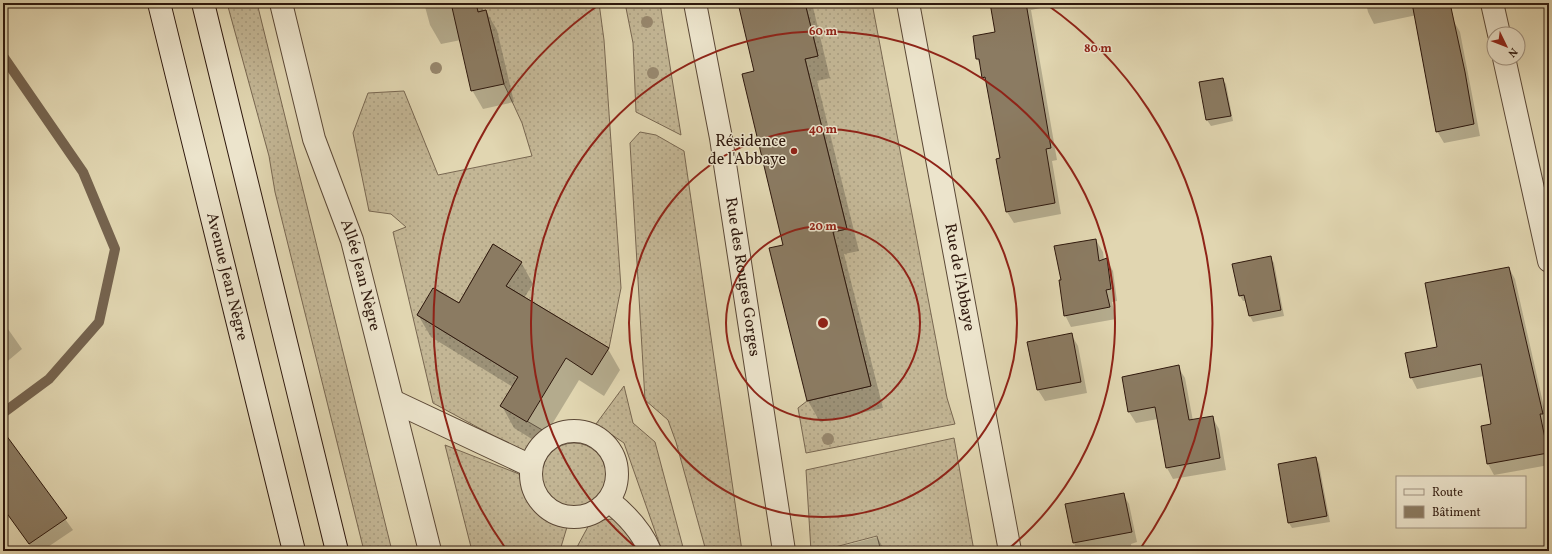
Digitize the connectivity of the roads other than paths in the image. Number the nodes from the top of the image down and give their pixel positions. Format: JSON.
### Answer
{"nodes":[{"id":1,"x":159,"y":3,"type":"edge"},
{"id":2,"x":203,"y":3,"type":"edge"},
{"id":3,"x":281,"y":3,"type":"edge"},
{"id":4,"x":695,"y":3,"type":"edge"},
{"id":5,"x":908,"y":3,"type":"edge"},
{"id":6,"x":1492,"y":3,"type":"edge"},
{"id":7,"x":1497,"y":26,"type":"edge"},
{"id":8,"x":1506,"y":66,"type":"edge"},
{"id":9,"x":1549,"y":261,"type":"edge"},
{"id":10,"x":393,"y":401,"type":"junction"},
{"id":11,"x":531,"y":466,"type":"junction"},
{"id":12,"x":609,"y":501,"type":"junction"},
{"id":13,"x":294,"y":551,"type":"edge"},
{"id":14,"x":337,"y":551,"type":"edge"},
{"id":15,"x":430,"y":551,"type":"edge"},
{"id":16,"x":650,"y":551,"type":"edge"},
{"id":17,"x":784,"y":551,"type":"edge"},
{"id":18,"x":1010,"y":551,"type":"edge"}],
"edges":[{"from":1,"to":13,"type":"street","name":"Avenue Jean Nègre"},
{"from":2,"to":14,"type":"street"},
{"from":3,"to":10,"type":"street","name":"Allée Jean Nègre"},
{"from":4,"to":17,"type":"street","name":"Rue des Rouges Gorges"},
{"from":5,"to":18,"type":"street","name":"Rue de l'Abbaye"},
{"from":6,"to":7,"type":"street"},
{"from":8,"to":9,"type":"street"},
{"from":10,"to":11,"type":"street"},
{"from":10,"to":15,"type":"street","name":"Allée Jean Nègre"},
{"from":11,"to":12,"type":"street"},
{"from":11,"to":12,"type":"street"},
{"from":12,"to":16,"type":"street"}]}
